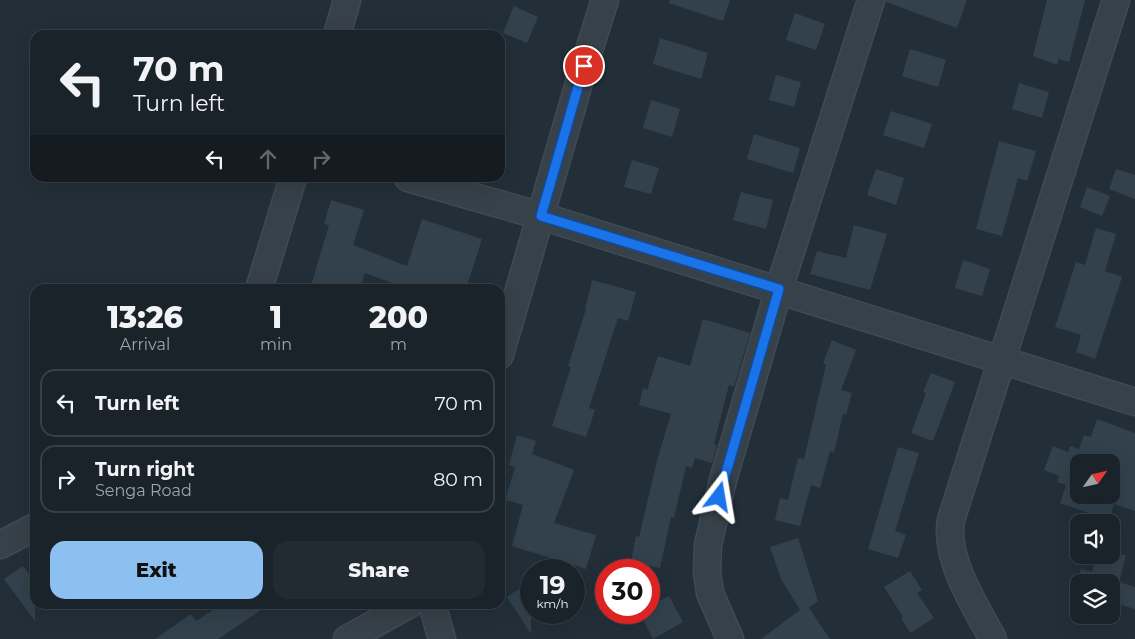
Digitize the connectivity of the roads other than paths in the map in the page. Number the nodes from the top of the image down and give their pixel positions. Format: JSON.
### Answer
{"nodes":[{"id":1,"x":347,"y":0,"type":"edge"},
{"id":2,"x":605,"y":0,"type":"edge"},
{"id":3,"x":872,"y":0,"type":"edge"},
{"id":4,"x":1116,"y":0,"type":"edge"},
{"id":5,"x":338,"y":30,"type":"edge"},
{"id":6,"x":292,"y":182,"type":"edge"},
{"id":7,"x":422,"y":182,"type":"edge"},
{"id":8,"x":541,"y":216,"type":"junction"},
{"id":9,"x":261,"y":284,"type":"edge"},
{"id":10,"x":779,"y":289,"type":"junction"},
{"id":11,"x":505,"y":338,"type":"edge"},
{"id":12,"x":1002,"y":361,"type":"junction"},
{"id":13,"x":1135,"y":402,"type":"edge"},
{"id":14,"x":30,"y":530,"type":"edge"},
{"id":15,"x":0,"y":545,"type":"edge"},
{"id":16,"x":401,"y":609,"type":"edge"},
{"id":17,"x":433,"y":609,"type":"edge"},
{"id":18,"x":347,"y":639,"type":"edge"},
{"id":19,"x":442,"y":639,"type":"edge"},
{"id":20,"x":730,"y":639,"type":"edge"},
{"id":21,"x":993,"y":639,"type":"edge"}],
"edges":[{"from":1,"to":5,"type":"street"},
{"from":2,"to":8,"type":"street"},
{"from":3,"to":10,"type":"street"},
{"from":4,"to":12,"type":"street"},
{"from":6,"to":9,"type":"street"},
{"from":7,"to":8,"type":"street"},
{"from":8,"to":10,"type":"street"},
{"from":8,"to":11,"type":"street"},
{"from":10,"to":12,"type":"street"},
{"from":10,"to":20,"type":"street"},
{"from":12,"to":13,"type":"street"},
{"from":12,"to":21,"type":"street"},
{"from":14,"to":15,"type":"street"},
{"from":16,"to":18,"type":"street"},
{"from":17,"to":19,"type":"street"}]}
